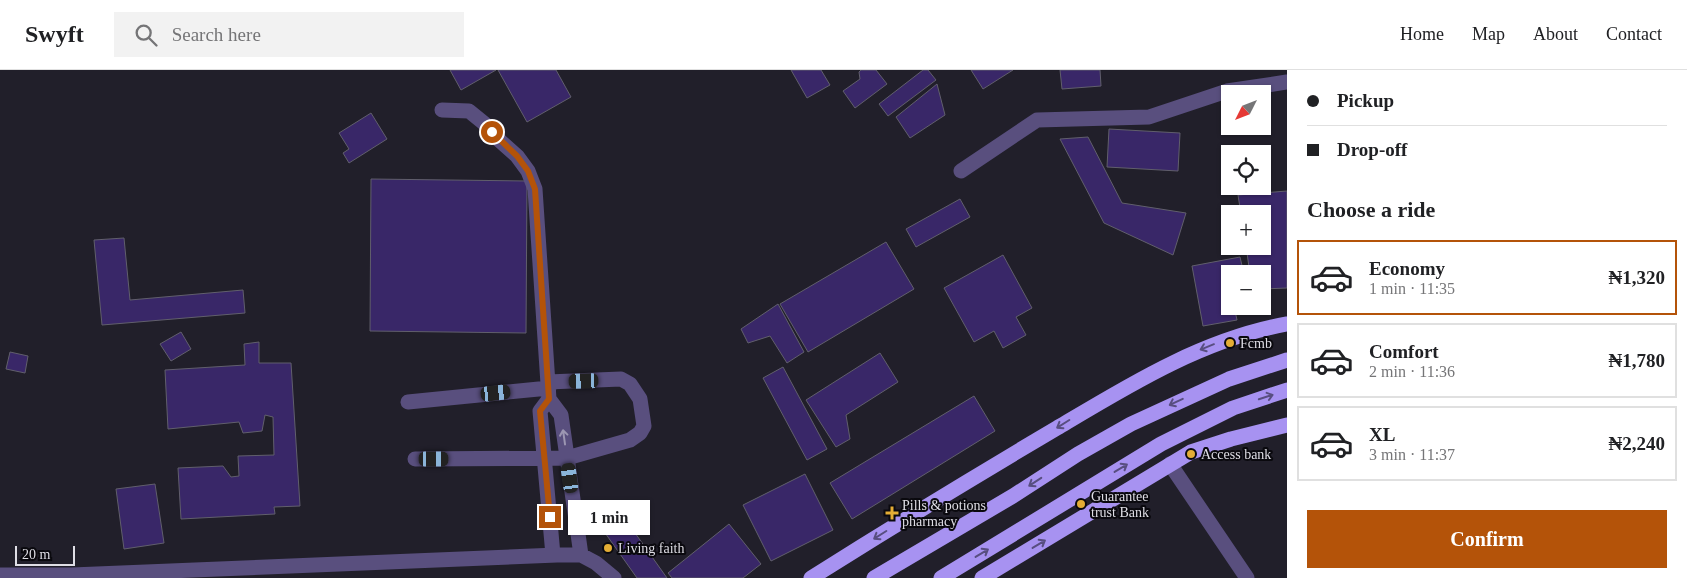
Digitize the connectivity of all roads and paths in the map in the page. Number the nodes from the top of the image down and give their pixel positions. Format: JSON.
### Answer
{"nodes":[{"id":1,"x":1287,"y":82,"type":"edge"},
{"id":2,"x":442,"y":110,"type":"dead end"},
{"id":3,"x":960,"y":171,"type":"dead end"},
{"id":4,"x":1287,"y":324,"type":"edge"},
{"id":5,"x":1287,"y":360,"type":"edge"},
{"id":6,"x":549,"y":390,"type":"junction"},
{"id":7,"x":1287,"y":390,"type":"edge"},
{"id":8,"x":408,"y":402,"type":"dead end"},
{"id":9,"x":1287,"y":425,"type":"edge"},
{"id":10,"x":567,"y":458,"type":"junction"},
{"id":11,"x":415,"y":459,"type":"dead end"},
{"id":12,"x":545,"y":460,"type":"junction"},
{"id":13,"x":1170,"y":464,"type":"junction"},
{"id":14,"x":553,"y":555,"type":"junction"},
{"id":15,"x":581,"y":555,"type":"junction"},
{"id":16,"x":0,"y":576,"type":"edge"},
{"id":17,"x":614,"y":578,"type":"edge"},
{"id":18,"x":811,"y":578,"type":"edge"},
{"id":19,"x":874,"y":578,"type":"edge"},
{"id":20,"x":941,"y":578,"type":"edge"},
{"id":21,"x":982,"y":578,"type":"edge"},
{"id":22,"x":1247,"y":578,"type":"edge"}],
"edges":[{"from":1,"to":3,"type":"street"},
{"from":2,"to":6,"type":"street"},
{"from":4,"to":18,"type":"highway","one_way":true},
{"from":5,"to":19,"type":"highway","one_way":true},
{"from":6,"to":8,"type":"street"},
{"from":10,"to":6,"type":"street","one_way":true},
{"from":6,"to":10,"type":"street"},
{"from":6,"to":12,"type":"street"},
{"from":20,"to":7,"type":"highway","one_way":true},
{"from":9,"to":13,"type":"highway"},
{"from":10,"to":12,"type":"street"},
{"from":10,"to":15,"type":"street"},
{"from":11,"to":12,"type":"street"},
{"from":12,"to":14,"type":"street"},
{"from":21,"to":13,"type":"highway","one_way":true},
{"from":13,"to":22,"type":"street"},
{"from":14,"to":15,"type":"street"},
{"from":14,"to":16,"type":"street"},
{"from":15,"to":17,"type":"street"}]}
